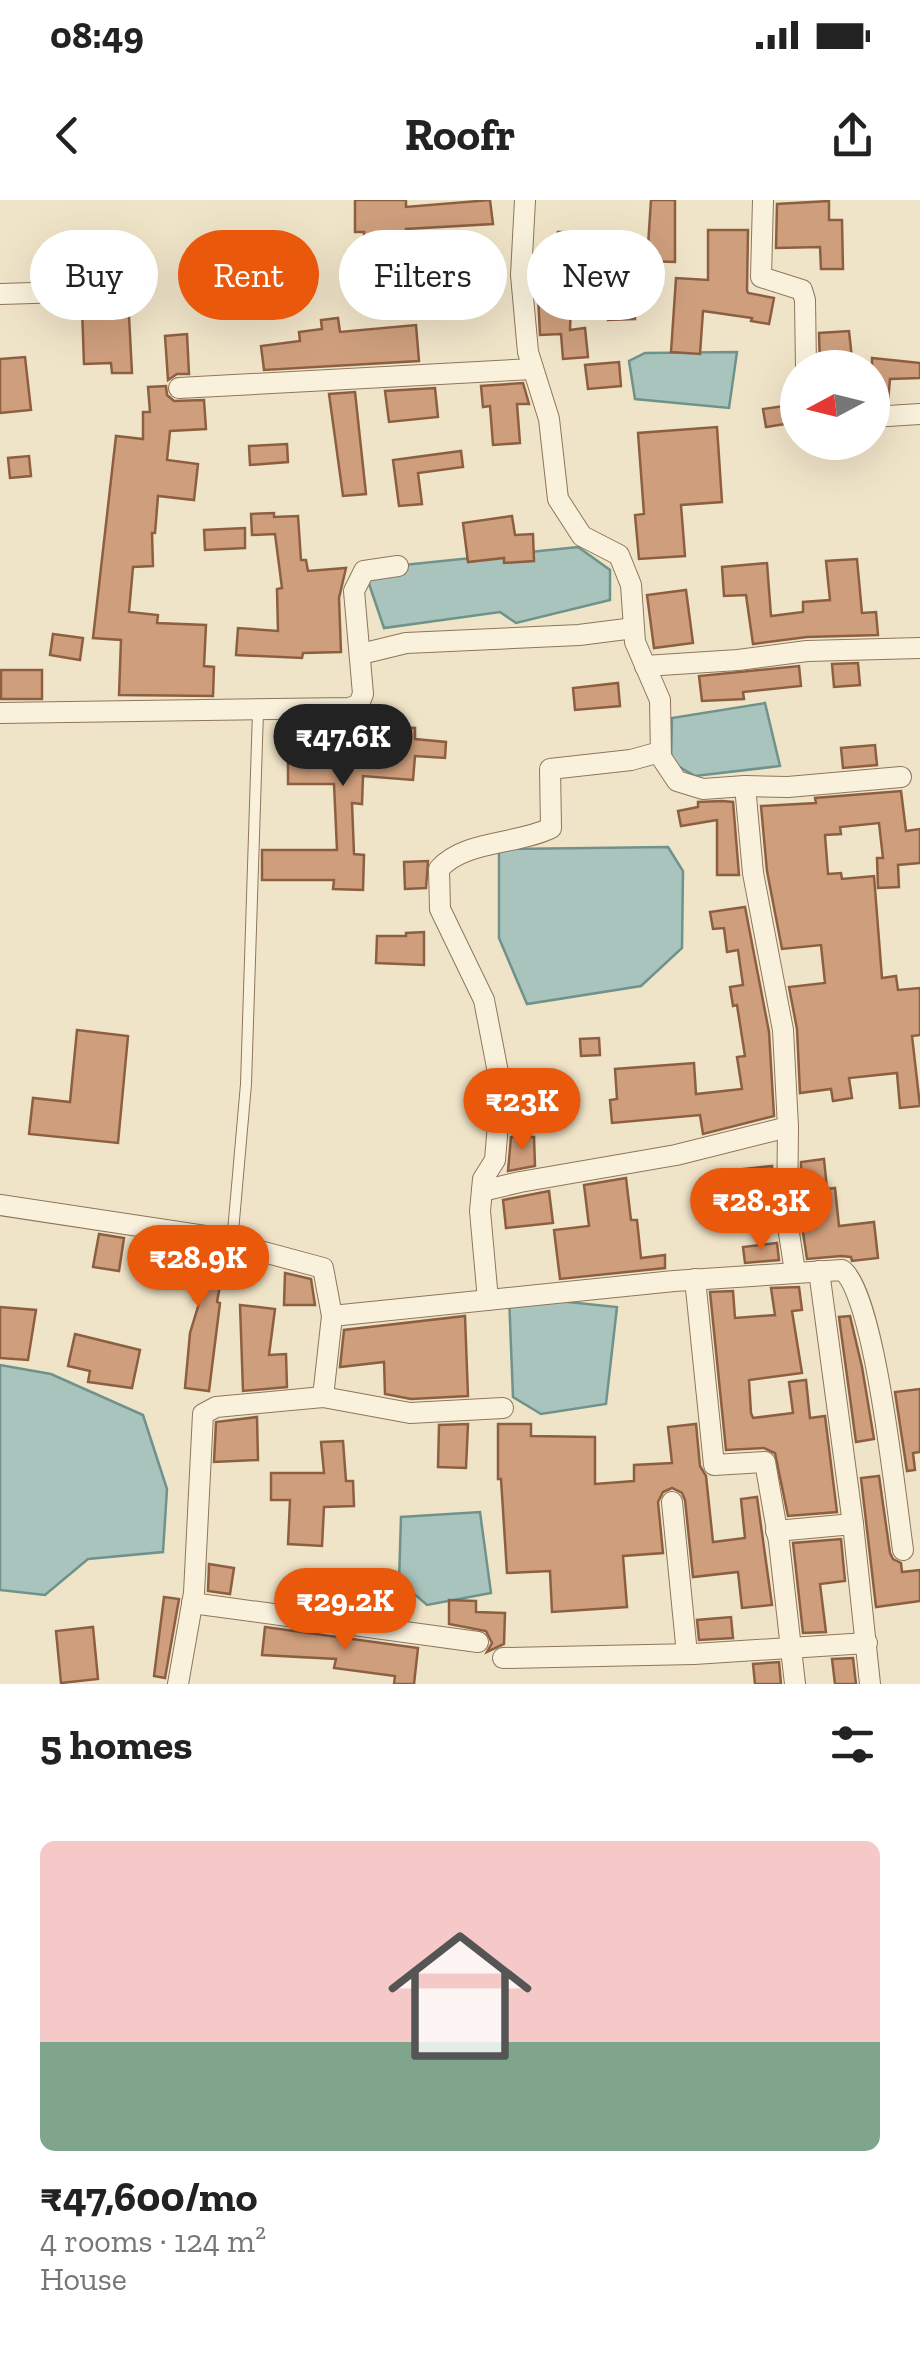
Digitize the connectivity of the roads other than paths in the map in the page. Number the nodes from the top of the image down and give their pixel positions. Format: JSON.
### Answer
{"nodes":[{"id":1,"x":525,"y":200,"type":"edge"},
{"id":2,"x":763,"y":200,"type":"edge"},
{"id":3,"x":30,"y":293,"type":"edge"},
{"id":4,"x":0,"y":294,"type":"edge"},
{"id":5,"x":806,"y":350,"type":"edge"},
{"id":6,"x":534,"y":369,"type":"junction"},
{"id":7,"x":179,"y":388,"type":"dead end"},
{"id":8,"x":920,"y":414,"type":"edge"},
{"id":9,"x":890,"y":416,"type":"edge"},
{"id":10,"x":398,"y":566,"type":"dead end"},
{"id":11,"x":634,"y":628,"type":"junction"},
{"id":12,"x":920,"y":648,"type":"edge"},
{"id":13,"x":361,"y":654,"type":"junction"},
{"id":14,"x":645,"y":666,"type":"junction"},
{"id":15,"x":258,"y":711,"type":"junction"},
{"id":16,"x":0,"y":712,"type":"edge"},
{"id":17,"x":660,"y":752,"type":"junction"},
{"id":18,"x":901,"y":777,"type":"dead end"},
{"id":19,"x":745,"y":786,"type":"junction"},
{"id":20,"x":788,"y":1128,"type":"junction"},
{"id":21,"x":482,"y":1191,"type":"junction"},
{"id":22,"x":0,"y":1205,"type":"edge"},
{"id":23,"x":232,"y":1244,"type":"junction"},
{"id":24,"x":819,"y":1271,"type":"junction"},
{"id":25,"x":795,"y":1272,"type":"junction"},
{"id":26,"x":695,"y":1279,"type":"junction"},
{"id":27,"x":488,"y":1300,"type":"junction"},
{"id":28,"x":332,"y":1316,"type":"junction"},
{"id":29,"x":323,"y":1398,"type":"junction"},
{"id":30,"x":503,"y":1408,"type":"dead end"},
{"id":31,"x":672,"y":1502,"type":"dead end"},
{"id":32,"x":853,"y":1524,"type":"junction"},
{"id":33,"x":776,"y":1530,"type":"junction"},
{"id":34,"x":903,"y":1550,"type":"dead end"},
{"id":35,"x":192,"y":1603,"type":"junction"},
{"id":36,"x":478,"y":1642,"type":"dead end"},
{"id":37,"x":866,"y":1643,"type":"junction"},
{"id":38,"x":790,"y":1646,"type":"junction"},
{"id":39,"x":687,"y":1654,"type":"junction"},
{"id":40,"x":503,"y":1658,"type":"dead end"},
{"id":41,"x":178,"y":1684,"type":"edge"},
{"id":42,"x":795,"y":1684,"type":"edge"},
{"id":43,"x":870,"y":1684,"type":"edge"}],
"edges":[{"from":1,"to":6,"type":"street"},
{"from":2,"to":5,"type":"street"},
{"from":3,"to":4,"type":"street"},
{"from":6,"to":7,"type":"street"},
{"from":6,"to":11,"type":"street"},
{"from":8,"to":9,"type":"street"},
{"from":10,"to":13,"type":"street"},
{"from":11,"to":13,"type":"street"},
{"from":11,"to":14,"type":"street"},
{"from":12,"to":14,"type":"street"},
{"from":13,"to":15,"type":"street"},
{"from":14,"to":17,"type":"street"},
{"from":15,"to":16,"type":"street"},
{"from":15,"to":23,"type":"lane"},
{"from":17,"to":19,"type":"street"},
{"from":17,"to":21,"type":"street"},
{"from":18,"to":19,"type":"street"},
{"from":19,"to":20,"type":"street"},
{"from":20,"to":21,"type":"street"},
{"from":20,"to":25,"type":"street"},
{"from":21,"to":27,"type":"street"},
{"from":22,"to":23,"type":"street"},
{"from":23,"to":28,"type":"street"},
{"from":24,"to":25,"type":"street"},
{"from":24,"to":32,"type":"street"},
{"from":24,"to":34,"type":"street"},
{"from":25,"to":26,"type":"street"},
{"from":26,"to":27,"type":"street"},
{"from":26,"to":33,"type":"street"},
{"from":27,"to":28,"type":"street"},
{"from":28,"to":29,"type":"street"},
{"from":29,"to":30,"type":"street"},
{"from":29,"to":35,"type":"street"},
{"from":31,"to":39,"type":"street"},
{"from":32,"to":33,"type":"street"},
{"from":32,"to":37,"type":"street"},
{"from":33,"to":38,"type":"street"},
{"from":35,"to":36,"type":"street"},
{"from":35,"to":41,"type":"street"},
{"from":37,"to":38,"type":"street"},
{"from":37,"to":43,"type":"street"},
{"from":38,"to":39,"type":"street"},
{"from":38,"to":42,"type":"street"},
{"from":39,"to":40,"type":"street"}]}
